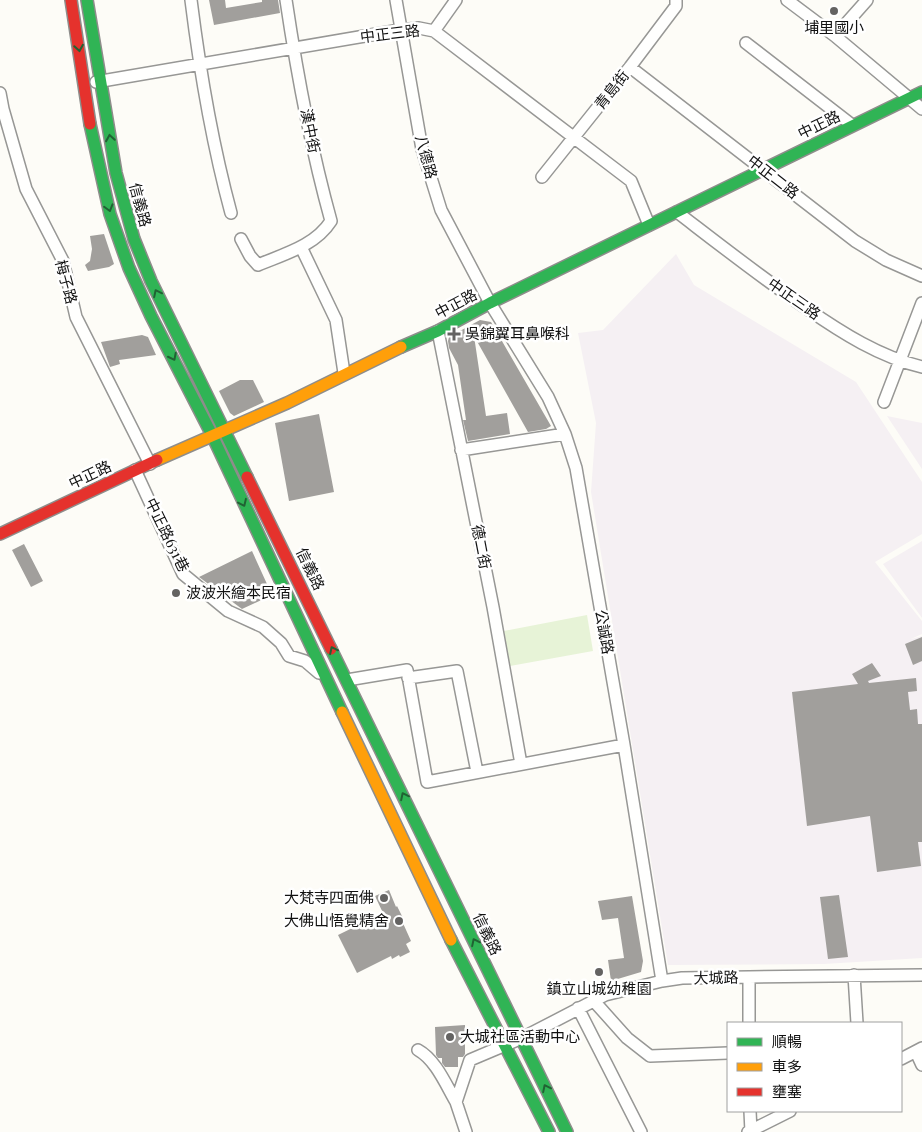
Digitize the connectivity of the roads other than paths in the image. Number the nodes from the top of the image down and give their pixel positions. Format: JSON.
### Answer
{"nodes":[{"id":1,"x":72,"y":0,"type":"edge"},
{"id":2,"x":86,"y":0,"type":"edge"},
{"id":3,"x":191,"y":0,"type":"edge"},
{"id":4,"x":286,"y":0,"type":"edge"},
{"id":5,"x":396,"y":0,"type":"edge"},
{"id":6,"x":456,"y":0,"type":"edge"},
{"id":7,"x":676,"y":0,"type":"edge"},
{"id":8,"x":787,"y":0,"type":"edge"},
{"id":9,"x":867,"y":0,"type":"edge"},
{"id":10,"x":400,"y":30,"type":"junction"},
{"id":11,"x":434,"y":31,"type":"junction"},
{"id":12,"x":835,"y":36,"type":"junction"},
{"id":13,"x":746,"y":43,"type":"dead end"},
{"id":14,"x":294,"y":48,"type":"junction"},
{"id":15,"x":199,"y":63,"type":"junction"},
{"id":16,"x":630,"y":67,"type":"junction"},
{"id":17,"x":101,"y":81,"type":"junction"},
{"id":18,"x":85,"y":84,"type":"junction"},
{"id":19,"x":922,"y":92,"type":"edge"},
{"id":20,"x":0,"y":93,"type":"edge"},
{"id":21,"x":910,"y":98,"type":"junction"},
{"id":22,"x":922,"y":109,"type":"edge"},
{"id":23,"x":852,"y":125,"type":"junction"},
{"id":24,"x":574,"y":137,"type":"junction"},
{"id":25,"x":763,"y":169,"type":"junction"},
{"id":26,"x":542,"y":177,"type":"dead end"},
{"id":27,"x":676,"y":212,"type":"junction"},
{"id":28,"x":231,"y":213,"type":"dead end"},
{"id":29,"x":649,"y":226,"type":"junction"},
{"id":30,"x":241,"y":239,"type":"dead end"},
{"id":31,"x":301,"y":247,"type":"junction"},
{"id":32,"x":922,"y":276,"type":"edge"},
{"id":33,"x":490,"y":303,"type":"junction"},
{"id":34,"x":922,"y":303,"type":"edge"},
{"id":35,"x":438,"y":331,"type":"junction"},
{"id":36,"x":899,"y":360,"type":"junction"},
{"id":37,"x":922,"y":367,"type":"edge"},
{"id":38,"x":344,"y":373,"type":"junction"},
{"id":39,"x":884,"y":402,"type":"dead end"},
{"id":40,"x":225,"y":431,"type":"junction"},
{"id":41,"x":565,"y":434,"type":"junction"},
{"id":42,"x":212,"y":436,"type":"junction"},
{"id":43,"x":461,"y":450,"type":"junction"},
{"id":44,"x":150,"y":464,"type":"junction"},
{"id":45,"x":135,"y":470,"type":"junction"},
{"id":46,"x":0,"y":534,"type":"edge"},
{"id":47,"x":407,"y":674,"type":"junction"},
{"id":48,"x":326,"y":679,"type":"junction"},
{"id":49,"x":347,"y":680,"type":"junction"},
{"id":50,"x":373,"y":732,"type":"junction"},
{"id":51,"x":356,"y":740,"type":"junction"},
{"id":52,"x":624,"y":745,"type":"junction"},
{"id":53,"x":521,"y":764,"type":"junction"},
{"id":54,"x":477,"y":772,"type":"junction"},
{"id":55,"x":854,"y":975,"type":"junction"},
{"id":56,"x":922,"y":975,"type":"edge"},
{"id":57,"x":749,"y":977,"type":"junction"},
{"id":58,"x":662,"y":981,"type":"junction"},
{"id":59,"x":593,"y":1000,"type":"junction"},
{"id":60,"x":578,"y":1008,"type":"junction"},
{"id":61,"x":749,"y":1022,"type":"edge"},
{"id":62,"x":857,"y":1022,"type":"edge"},
{"id":63,"x":522,"y":1038,"type":"junction"},
{"id":64,"x":506,"y":1044,"type":"junction"},
{"id":65,"x":418,"y":1050,"type":"dead end"},
{"id":66,"x":919,"y":1050,"type":"edge"},
{"id":67,"x":727,"y":1053,"type":"edge"},
{"id":68,"x":902,"y":1058,"type":"edge"},
{"id":69,"x":922,"y":1065,"type":"edge"},
{"id":70,"x":456,"y":1102,"type":"junction"},
{"id":71,"x":750,"y":1112,"type":"edge"},
{"id":72,"x":788,"y":1112,"type":"edge"},
{"id":73,"x":466,"y":1132,"type":"edge"},
{"id":74,"x":549,"y":1132,"type":"edge"},
{"id":75,"x":567,"y":1132,"type":"edge"},
{"id":76,"x":641,"y":1132,"type":"edge"},
{"id":77,"x":750,"y":1132,"type":"edge"}],
"edges":[{"from":1,"to":18,"type":"main road","name":"信義路","one_way":true},
{"from":2,"to":17,"type":"main road","name":"信義路"},
{"from":3,"to":15,"type":"street"},
{"from":4,"to":14,"type":"street","name":"漢中街"},
{"from":5,"to":10,"type":"street","name":"八德路"},
{"from":6,"to":11,"type":"street"},
{"from":7,"to":16,"type":"street","name":"青島街"},
{"from":8,"to":12,"type":"street"},
{"from":9,"to":12,"type":"street"},
{"from":10,"to":11,"type":"street","name":"中正三路"},
{"from":10,"to":14,"type":"street","name":"中正三路"},
{"from":10,"to":33,"type":"street","name":"八德路"},
{"from":11,"to":24,"type":"street","name":"中正三路"},
{"from":12,"to":21,"type":"street"},
{"from":13,"to":23,"type":"street"},
{"from":14,"to":15,"type":"street","name":"中正三路"},
{"from":14,"to":31,"type":"street","name":"漢中街"},
{"from":15,"to":17,"type":"street","name":"中正三路"},
{"from":15,"to":28,"type":"street"},
{"from":16,"to":24,"type":"street","name":"青島街"},
{"from":16,"to":25,"type":"street","name":"中正二路"},
{"from":17,"to":18,"type":"street","name":"中正三路"},
{"from":40,"to":17,"type":"main road","name":"信義路","one_way":true},
{"from":18,"to":42,"type":"main road","name":"信義路","one_way":true},
{"from":19,"to":21,"type":"main road","name":"中正路"},
{"from":20,"to":44,"type":"street","name":"梅子路"},
{"from":21,"to":22,"type":"street"},
{"from":21,"to":23,"type":"main road","name":"中正路"},
{"from":23,"to":25,"type":"main road","name":"中正路"},
{"from":24,"to":26,"type":"street","name":"青島街"},
{"from":24,"to":29,"type":"street","name":"中正三路"},
{"from":25,"to":27,"type":"main road","name":"中正路"},
{"from":25,"to":32,"type":"street","name":"中正二路"},
{"from":27,"to":29,"type":"main road","name":"中正路"},
{"from":27,"to":36,"type":"street","name":"中正三路"},
{"from":29,"to":33,"type":"main road","name":"中正路"},
{"from":30,"to":31,"type":"street"},
{"from":31,"to":38,"type":"street"},
{"from":33,"to":35,"type":"main road","name":"中正路"},
{"from":33,"to":41,"type":"street","name":"公誠路"},
{"from":34,"to":36,"type":"street"},
{"from":35,"to":38,"type":"main road","name":"中正路"},
{"from":35,"to":43,"type":"street","name":"德二街"},
{"from":36,"to":37,"type":"street","name":"中正三路"},
{"from":36,"to":39,"type":"street"},
{"from":38,"to":40,"type":"main road","name":"中正路"},
{"from":40,"to":42,"type":"main road","name":"中正路"},
{"from":49,"to":40,"type":"main road","name":"信義路","one_way":true},
{"from":41,"to":43,"type":"street"},
{"from":41,"to":52,"type":"street","name":"公誠路"},
{"from":42,"to":44,"type":"main road","name":"中正路"},
{"from":42,"to":48,"type":"main road","name":"信義路","one_way":true},
{"from":43,"to":53,"type":"street","name":"德二街"},
{"from":44,"to":45,"type":"main road","name":"中正路"},
{"from":45,"to":46,"type":"main road","name":"中正路"},
{"from":45,"to":48,"type":"street","name":"中正路631巷"},
{"from":47,"to":49,"type":"street"},
{"from":47,"to":54,"type":"street"},
{"from":47,"to":54,"type":"street"},
{"from":48,"to":51,"type":"main road","name":"信義路"},
{"from":49,"to":50,"type":"main road","name":"信義路"},
{"from":50,"to":51,"type":"main road"},
{"from":63,"to":50,"type":"main road","name":"信義路","one_way":true},
{"from":51,"to":64,"type":"main road","name":"信義路"},
{"from":52,"to":53,"type":"street"},
{"from":52,"to":58,"type":"street","name":"公誠路"},
{"from":53,"to":54,"type":"street"},
{"from":55,"to":56,"type":"street","name":"大城路"},
{"from":55,"to":57,"type":"street","name":"大城路"},
{"from":55,"to":62,"type":"street"},
{"from":57,"to":58,"type":"street","name":"大城路"},
{"from":57,"to":61,"type":"street"},
{"from":58,"to":59,"type":"street","name":"大城路"},
{"from":59,"to":60,"type":"street","name":"大城路"},
{"from":59,"to":67,"type":"street"},
{"from":60,"to":63,"type":"street","name":"大城路"},
{"from":60,"to":76,"type":"street"},
{"from":63,"to":64,"type":"street","name":"大城路"},
{"from":75,"to":63,"type":"main road","name":"信義路","one_way":true},
{"from":64,"to":70,"type":"street","name":"大城路"},
{"from":64,"to":74,"type":"main road","name":"信義路"},
{"from":65,"to":70,"type":"street"},
{"from":66,"to":68,"type":"street"},
{"from":66,"to":69,"type":"street"},
{"from":70,"to":73,"type":"street"},
{"from":71,"to":77,"type":"street"},
{"from":72,"to":77,"type":"street"}]}
